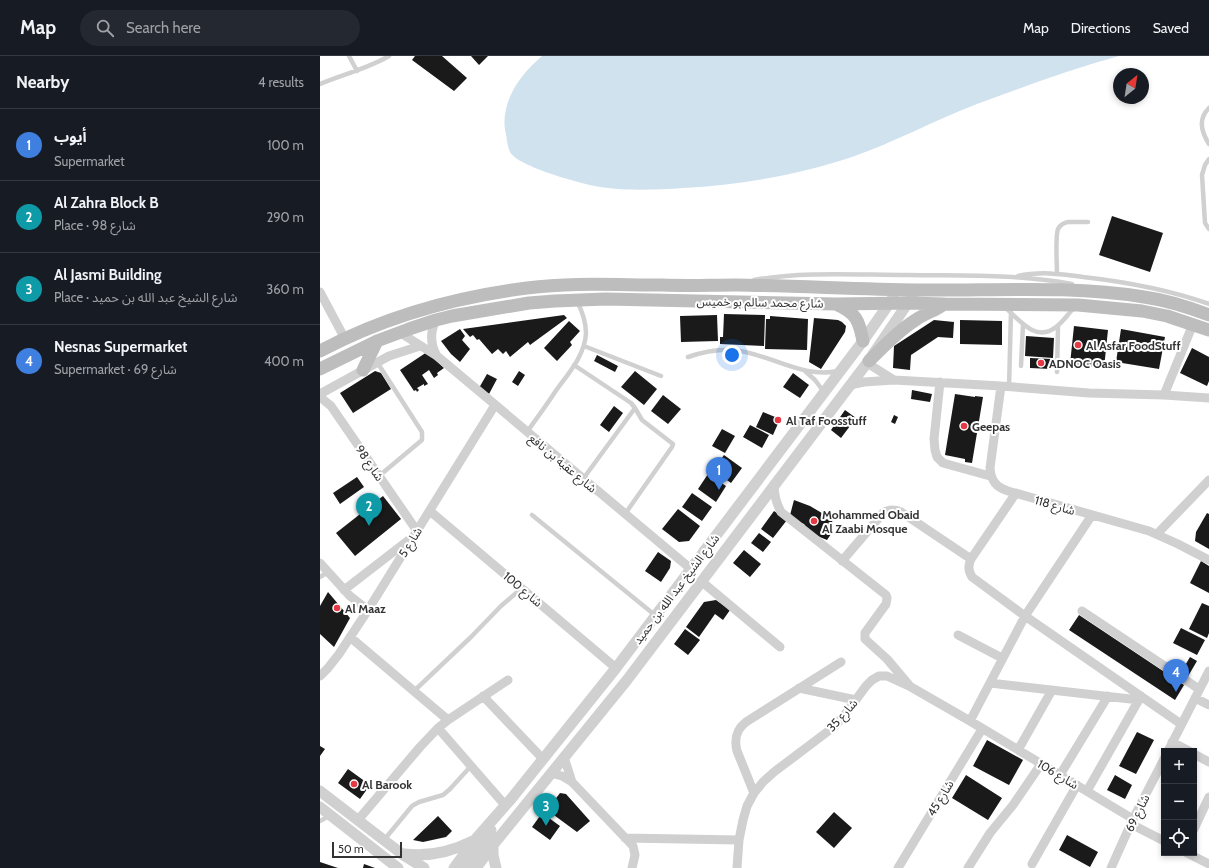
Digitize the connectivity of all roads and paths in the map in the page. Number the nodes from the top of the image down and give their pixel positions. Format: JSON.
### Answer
{"nodes":[{"id":1,"x":349,"y":56,"type":"edge"},
{"id":2,"x":389,"y":56,"type":"edge"},
{"id":3,"x":357,"y":71,"type":"junction"},
{"id":4,"x":320,"y":84,"type":"edge"},
{"id":5,"x":1209,"y":108,"type":"edge"},
{"id":6,"x":1209,"y":144,"type":"edge"},
{"id":7,"x":1209,"y":159,"type":"edge"},
{"id":8,"x":1088,"y":222,"type":"dead end"},
{"id":9,"x":1209,"y":229,"type":"edge"},
{"id":10,"x":1057,"y":274,"type":"junction"},
{"id":11,"x":1013,"y":277,"type":"junction"},
{"id":12,"x":736,"y":286,"type":"junction"},
{"id":13,"x":899,"y":289,"type":"junction"},
{"id":14,"x":916,"y":290,"type":"junction"},
{"id":15,"x":320,"y":292,"type":"edge"},
{"id":16,"x":1094,"y":292,"type":"junction"},
{"id":17,"x":576,"y":300,"type":"junction"},
{"id":18,"x":890,"y":303,"type":"junction"},
{"id":19,"x":908,"y":303,"type":"junction"},
{"id":20,"x":836,"y":304,"type":"junction"},
{"id":21,"x":944,"y":304,"type":"junction"},
{"id":22,"x":1078,"y":304,"type":"junction"},
{"id":23,"x":1209,"y":304,"type":"edge"},
{"id":24,"x":1006,"y":308,"type":"junction"},
{"id":25,"x":1209,"y":315,"type":"edge"},
{"id":26,"x":436,"y":320,"type":"junction"},
{"id":27,"x":1193,"y":324,"type":"junction"},
{"id":28,"x":1023,"y":325,"type":"junction"},
{"id":29,"x":1058,"y":326,"type":"junction"},
{"id":30,"x":1209,"y":330,"type":"edge"},
{"id":31,"x":399,"y":332,"type":"junction"},
{"id":32,"x":345,"y":339,"type":"junction"},
{"id":33,"x":376,"y":341,"type":"junction"},
{"id":34,"x":863,"y":342,"type":"junction"},
{"id":35,"x":420,"y":346,"type":"junction"},
{"id":36,"x":584,"y":346,"type":"junction"},
{"id":37,"x":320,"y":351,"type":"edge"},
{"id":38,"x":437,"y":356,"type":"junction"},
{"id":39,"x":688,"y":357,"type":"dead end"},
{"id":40,"x":377,"y":362,"type":"junction"},
{"id":41,"x":868,"y":362,"type":"junction"},
{"id":42,"x":574,"y":365,"type":"junction"},
{"id":43,"x":1021,"y":366,"type":"dead end"},
{"id":44,"x":320,"y":369,"type":"edge"},
{"id":45,"x":363,"y":370,"type":"junction"},
{"id":46,"x":842,"y":370,"type":"junction"},
{"id":47,"x":805,"y":371,"type":"junction"},
{"id":48,"x":1057,"y":372,"type":"dead end"},
{"id":49,"x":661,"y":376,"type":"dead end"},
{"id":50,"x":894,"y":380,"type":"junction"},
{"id":51,"x":940,"y":382,"type":"junction"},
{"id":52,"x":850,"y":385,"type":"junction"},
{"id":53,"x":1005,"y":386,"type":"junction"},
{"id":54,"x":824,"y":393,"type":"junction"},
{"id":55,"x":320,"y":395,"type":"edge"},
{"id":56,"x":1164,"y":395,"type":"junction"},
{"id":57,"x":1209,"y":398,"type":"edge"},
{"id":58,"x":495,"y":405,"type":"junction"},
{"id":59,"x":635,"y":408,"type":"junction"},
{"id":60,"x":527,"y":432,"type":"junction"},
{"id":61,"x":379,"y":476,"type":"junction"},
{"id":62,"x":990,"y":476,"type":"junction"},
{"id":63,"x":583,"y":479,"type":"junction"},
{"id":64,"x":1209,"y":480,"type":"edge"},
{"id":65,"x":774,"y":484,"type":"junction"},
{"id":66,"x":1016,"y":493,"type":"junction"},
{"id":67,"x":430,"y":511,"type":"junction"},
{"id":68,"x":625,"y":514,"type":"junction"},
{"id":69,"x":532,"y":515,"type":"dead end"},
{"id":70,"x":1092,"y":515,"type":"junction"},
{"id":71,"x":416,"y":533,"type":"junction"},
{"id":72,"x":1157,"y":534,"type":"junction"},
{"id":73,"x":971,"y":558,"type":"junction"},
{"id":74,"x":1209,"y":560,"type":"edge"},
{"id":75,"x":842,"y":561,"type":"junction"},
{"id":76,"x":320,"y":563,"type":"edge"},
{"id":77,"x":691,"y":569,"type":"junction"},
{"id":78,"x":328,"y":572,"type":"junction"},
{"id":79,"x":320,"y":577,"type":"edge"},
{"id":80,"x":701,"y":581,"type":"junction"},
{"id":81,"x":522,"y":588,"type":"junction"},
{"id":82,"x":344,"y":590,"type":"junction"},
{"id":83,"x":368,"y":610,"type":"junction"},
{"id":84,"x":1082,"y":611,"type":"dead end"},
{"id":85,"x":656,"y":616,"type":"junction"},
{"id":86,"x":1025,"y":616,"type":"junction"},
{"id":87,"x":958,"y":635,"type":"dead end"},
{"id":88,"x":350,"y":637,"type":"junction"},
{"id":89,"x":780,"y":647,"type":"dead end"},
{"id":90,"x":1002,"y":658,"type":"junction"},
{"id":91,"x":841,"y":662,"type":"dead end"},
{"id":92,"x":616,"y":668,"type":"junction"},
{"id":93,"x":1209,"y":671,"type":"edge"},
{"id":94,"x":320,"y":676,"type":"edge"},
{"id":95,"x":508,"y":680,"type":"dead end"},
{"id":96,"x":990,"y":683,"type":"junction"},
{"id":97,"x":911,"y":687,"type":"junction"},
{"id":98,"x":799,"y":688,"type":"junction"},
{"id":99,"x":1199,"y":689,"type":"junction"},
{"id":100,"x":1052,"y":690,"type":"junction"},
{"id":101,"x":414,"y":691,"type":"junction"},
{"id":102,"x":483,"y":696,"type":"junction"},
{"id":103,"x":1108,"y":696,"type":"junction"},
{"id":104,"x":1140,"y":698,"type":"junction"},
{"id":105,"x":1195,"y":698,"type":"junction"},
{"id":106,"x":856,"y":700,"type":"junction"},
{"id":107,"x":1209,"y":705,"type":"edge"},
{"id":108,"x":448,"y":720,"type":"junction"},
{"id":109,"x":970,"y":721,"type":"junction"},
{"id":110,"x":1181,"y":724,"type":"junction"},
{"id":111,"x":438,"y":728,"type":"junction"},
{"id":112,"x":982,"y":728,"type":"junction"},
{"id":113,"x":1172,"y":742,"type":"junction"},
{"id":114,"x":1169,"y":748,"type":"edge"},
{"id":115,"x":1183,"y":748,"type":"edge"},
{"id":116,"x":1018,"y":750,"type":"junction"},
{"id":117,"x":1197,"y":756,"type":"edge"},
{"id":118,"x":564,"y":757,"type":"junction"},
{"id":119,"x":543,"y":759,"type":"junction"},
{"id":120,"x":1209,"y":762,"type":"edge"},
{"id":121,"x":1041,"y":764,"type":"junction"},
{"id":122,"x":1161,"y":764,"type":"edge"},
{"id":123,"x":471,"y":766,"type":"junction"},
{"id":124,"x":551,"y":773,"type":"junction"},
{"id":125,"x":1060,"y":775,"type":"junction"},
{"id":126,"x":572,"y":782,"type":"junction"},
{"id":127,"x":1077,"y":785,"type":"junction"},
{"id":128,"x":320,"y":791,"type":"edge"},
{"id":129,"x":1087,"y":791,"type":"junction"},
{"id":130,"x":754,"y":793,"type":"junction"},
{"id":131,"x":1209,"y":797,"type":"edge"},
{"id":132,"x":508,"y":802,"type":"junction"},
{"id":133,"x":320,"y":807,"type":"edge"},
{"id":134,"x":331,"y":816,"type":"junction"},
{"id":135,"x":358,"y":820,"type":"junction"},
{"id":136,"x":320,"y":821,"type":"edge"},
{"id":137,"x":1132,"y":821,"type":"junction"},
{"id":138,"x":1197,"y":823,"type":"edge"},
{"id":139,"x":625,"y":838,"type":"junction"},
{"id":140,"x":1161,"y":839,"type":"edge"},
{"id":141,"x":384,"y":840,"type":"junction"},
{"id":142,"x":739,"y":840,"type":"junction"},
{"id":143,"x":474,"y":841,"type":"junction"},
{"id":144,"x":493,"y":845,"type":"junction"},
{"id":145,"x":402,"y":854,"type":"junction"},
{"id":146,"x":1193,"y":856,"type":"edge"},
{"id":147,"x":1032,"y":864,"type":"dead end"},
{"id":148,"x":1209,"y":864,"type":"edge"},
{"id":149,"x":396,"y":867,"type":"edge"},
{"id":150,"x":424,"y":868,"type":"edge"},
{"id":151,"x":454,"y":868,"type":"edge"},
{"id":152,"x":466,"y":868,"type":"edge"},
{"id":153,"x":476,"y":868,"type":"edge"},
{"id":154,"x":496,"y":868,"type":"edge"},
{"id":155,"x":632,"y":868,"type":"edge"},
{"id":156,"x":737,"y":868,"type":"edge"},
{"id":157,"x":898,"y":868,"type":"edge"},
{"id":158,"x":968,"y":868,"type":"edge"},
{"id":159,"x":1110,"y":868,"type":"edge"}],
"edges":[{"from":1,"to":3,"type":"lane"},
{"from":2,"to":3,"type":"lane"},
{"from":3,"to":4,"type":"lane"},
{"from":5,"to":6,"type":"lane"},
{"from":7,"to":9,"type":"lane"},
{"from":8,"to":10,"type":"lane"},
{"from":10,"to":11,"type":"lane"},
{"from":10,"to":23,"type":"lane"},
{"from":11,"to":12,"type":"lane"},
{"from":11,"to":16,"type":"lane"},
{"from":12,"to":13,"type":"main road","name":"شارع محمد سالم بو خميس"},
{"from":12,"to":32,"type":"main road","name":"شارع محمد سالم بو خميس"},
{"from":13,"to":14,"type":"main road","name":"شارع محمد سالم بو خميس"},
{"from":13,"to":18,"type":"street","name":"شارع الشيخ عبد الله بن حميد"},
{"from":14,"to":16,"type":"main road","name":"شارع محمد سالم بو خميس"},
{"from":14,"to":19,"type":"street","name":"شارع الشيخ عبد الله بن حميد"},
{"from":15,"to":32,"type":"street"},
{"from":16,"to":25,"type":"main road","name":"شارع محمد سالم بو خميس"},
{"from":17,"to":20,"type":"main road","name":"شارع محمد سالم بو خميس"},
{"from":17,"to":26,"type":"main road","name":"شارع محمد سالم بو خميس"},
{"from":17,"to":36,"type":"lane"},
{"from":18,"to":19,"type":"main road","name":"شارع محمد سالم بو خميس"},
{"from":18,"to":20,"type":"main road","name":"شارع محمد سالم بو خميس"},
{"from":18,"to":34,"type":"street","name":"شارع الشيخ عبد الله بن حميد"},
{"from":19,"to":21,"type":"main road","name":"شارع محمد سالم بو خميس"},
{"from":19,"to":41,"type":"street","name":"شارع الشيخ عبد الله بن حميد"},
{"from":20,"to":34,"type":"main road"},
{"from":21,"to":24,"type":"main road","name":"شارع محمد سالم بو خميس"},
{"from":21,"to":41,"type":"main road"},
{"from":22,"to":24,"type":"main road","name":"شارع محمد سالم بو خميس"},
{"from":22,"to":27,"type":"main road","name":"شارع محمد سالم بو خميس"},
{"from":22,"to":29,"type":"lane"},
{"from":24,"to":28,"type":"lane"},
{"from":24,"to":53,"type":"lane"},
{"from":26,"to":31,"type":"main road","name":"شارع محمد سالم بو خميس"},
{"from":26,"to":38,"type":"street"},
{"from":27,"to":30,"type":"main road","name":"شارع محمد سالم بو خميس"},
{"from":27,"to":56,"type":"street"},
{"from":28,"to":29,"type":"lane"},
{"from":28,"to":43,"type":"lane"},
{"from":29,"to":48,"type":"lane"},
{"from":31,"to":33,"type":"main road","name":"شارع محمد سالم بو خميس"},
{"from":31,"to":35,"type":"street","name":"شارع عقبة بن نافع"},
{"from":32,"to":37,"type":"main road","name":"شارع محمد سالم بو خميس"},
{"from":33,"to":44,"type":"main road","name":"شارع محمد سالم بو خميس"},
{"from":33,"to":45,"type":"main road"},
{"from":34,"to":46,"type":"street","name":"شارع الشيخ عبد الله بن حميد"},
{"from":35,"to":38,"type":"street","name":"شارع عقبة بن نافع"},
{"from":35,"to":40,"type":"street"},
{"from":36,"to":42,"type":"lane"},
{"from":36,"to":49,"type":"lane"},
{"from":38,"to":58,"type":"street","name":"شارع عقبة بن نافع"},
{"from":39,"to":47,"type":"lane"},
{"from":40,"to":45,"type":"street"},
{"from":40,"to":61,"type":"lane"},
{"from":41,"to":50,"type":"street"},
{"from":41,"to":52,"type":"street","name":"شارع الشيخ عبد الله بن حميد"},
{"from":42,"to":59,"type":"lane"},
{"from":42,"to":60,"type":"lane"},
{"from":45,"to":55,"type":"street"},
{"from":46,"to":47,"type":"lane"},
{"from":46,"to":54,"type":"street","name":"شارع الشيخ عبد الله بن حميد"},
{"from":47,"to":54,"type":"lane"},
{"from":50,"to":51,"type":"street"},
{"from":50,"to":52,"type":"street"},
{"from":51,"to":53,"type":"street"},
{"from":51,"to":62,"type":"street"},
{"from":52,"to":65,"type":"street","name":"شارع الشيخ عبد الله بن حميد"},
{"from":53,"to":56,"type":"street"},
{"from":53,"to":62,"type":"street"},
{"from":54,"to":77,"type":"street","name":"شارع الشيخ عبد الله بن حميد"},
{"from":55,"to":61,"type":"street","name":"شارع 98"},
{"from":56,"to":57,"type":"street"},
{"from":58,"to":60,"type":"street","name":"شارع عقبة بن نافع"},
{"from":58,"to":67,"type":"street","name":"شارع 5"},
{"from":59,"to":63,"type":"lane"},
{"from":59,"to":68,"type":"lane"},
{"from":60,"to":63,"type":"street","name":"شارع عقبة بن نافع"},
{"from":61,"to":71,"type":"street","name":"شارع 98"},
{"from":62,"to":66,"type":"street","name":"شارع 118"},
{"from":63,"to":68,"type":"street","name":"شارع عقبة بن نافع"},
{"from":64,"to":72,"type":"street"},
{"from":65,"to":75,"type":"street"},
{"from":65,"to":80,"type":"street","name":"شارع الشيخ عبد الله بن حميد"},
{"from":66,"to":70,"type":"street","name":"شارع 118"},
{"from":66,"to":73,"type":"street"},
{"from":67,"to":71,"type":"street","name":"شارع 5"},
{"from":67,"to":81,"type":"street","name":"شارع 100"},
{"from":68,"to":77,"type":"street","name":"شارع عقبة بن نافع"},
{"from":69,"to":85,"type":"lane"},
{"from":70,"to":72,"type":"street","name":"شارع 118"},
{"from":70,"to":86,"type":"street"},
{"from":71,"to":82,"type":"street"},
{"from":71,"to":83,"type":"street","name":"شارع 5"},
{"from":72,"to":74,"type":"street","name":"شارع 118"},
{"from":73,"to":75,"type":"street"},
{"from":73,"to":86,"type":"street"},
{"from":75,"to":97,"type":"street"},
{"from":76,"to":78,"type":"street"},
{"from":77,"to":85,"type":"street","name":"شارع الشيخ عبد الله بن حميد"},
{"from":78,"to":79,"type":"lane"},
{"from":78,"to":82,"type":"street"},
{"from":80,"to":89,"type":"street"},
{"from":80,"to":118,"type":"street","name":"شارع الشيخ عبد الله بن حميد"},
{"from":81,"to":92,"type":"street","name":"شارع 100"},
{"from":81,"to":101,"type":"lane"},
{"from":82,"to":83,"type":"street"},
{"from":83,"to":88,"type":"street","name":"شارع 5"},
{"from":84,"to":99,"type":"street"},
{"from":85,"to":92,"type":"street","name":"شارع الشيخ عبد الله بن حميد"},
{"from":86,"to":90,"type":"street"},
{"from":86,"to":104,"type":"street"},
{"from":87,"to":90,"type":"street"},
{"from":88,"to":94,"type":"street","name":"شارع 5"},
{"from":88,"to":101,"type":"street"},
{"from":90,"to":96,"type":"street"},
{"from":91,"to":98,"type":"street"},
{"from":92,"to":119,"type":"street","name":"شارع الشيخ عبد الله بن حميد"},
{"from":93,"to":99,"type":"street"},
{"from":95,"to":102,"type":"street"},
{"from":96,"to":100,"type":"street"},
{"from":96,"to":109,"type":"street"},
{"from":97,"to":106,"type":"street","name":"شارع 35"},
{"from":97,"to":109,"type":"street","name":"شارع 35"},
{"from":98,"to":106,"type":"street"},
{"from":98,"to":130,"type":"street"},
{"from":99,"to":105,"type":"street"},
{"from":100,"to":103,"type":"street"},
{"from":100,"to":116,"type":"street"},
{"from":101,"to":108,"type":"street"},
{"from":102,"to":108,"type":"street"},
{"from":102,"to":119,"type":"street"},
{"from":103,"to":104,"type":"street"},
{"from":103,"to":125,"type":"street"},
{"from":104,"to":110,"type":"street"},
{"from":104,"to":129,"type":"street"},
{"from":105,"to":107,"type":"street"},
{"from":105,"to":110,"type":"street"},
{"from":106,"to":130,"type":"street","name":"شارع 35"},
{"from":108,"to":111,"type":"street"},
{"from":109,"to":112,"type":"street","name":"شارع 35"},
{"from":110,"to":113,"type":"street"},
{"from":111,"to":123,"type":"street"},
{"from":111,"to":135,"type":"street"},
{"from":112,"to":116,"type":"street","name":"شارع 106"},
{"from":112,"to":157,"type":"street","name":"شارع 45"},
{"from":113,"to":114,"type":"street"},
{"from":113,"to":115,"type":"street"},
{"from":116,"to":121,"type":"street","name":"شارع 106"},
{"from":117,"to":120,"type":"street"},
{"from":118,"to":124,"type":"street","name":"شارع الشيخ عبد الله بن حميد"},
{"from":118,"to":126,"type":"street"},
{"from":119,"to":132,"type":"street","name":"شارع الشيخ عبد الله بن حميد"},
{"from":121,"to":125,"type":"street","name":"شارع 106"},
{"from":121,"to":158,"type":"street"},
{"from":122,"to":137,"type":"street","name":"شارع 69"},
{"from":123,"to":132,"type":"street"},
{"from":123,"to":141,"type":"lane"},
{"from":124,"to":126,"type":"street"},
{"from":124,"to":144,"type":"street","name":"شارع الشيخ عبد الله بن حميد"},
{"from":125,"to":127,"type":"street","name":"شارع 106"},
{"from":126,"to":139,"type":"street"},
{"from":127,"to":129,"type":"street","name":"شارع 106"},
{"from":127,"to":147,"type":"street"},
{"from":128,"to":135,"type":"street"},
{"from":129,"to":137,"type":"street","name":"شارع 106"},
{"from":130,"to":142,"type":"street","name":"شارع 35"},
{"from":131,"to":138,"type":"street"},
{"from":132,"to":143,"type":"street","name":"شارع الشيخ عبد الله بن حميد"},
{"from":132,"to":152,"type":"street"},
{"from":133,"to":134,"type":"street"},
{"from":134,"to":136,"type":"lane"},
{"from":134,"to":149,"type":"street"},
{"from":135,"to":141,"type":"street"},
{"from":137,"to":140,"type":"street","name":"شارع 106"},
{"from":137,"to":159,"type":"street","name":"شارع 69"},
{"from":139,"to":142,"type":"street"},
{"from":139,"to":155,"type":"street"},
{"from":141,"to":145,"type":"street"},
{"from":142,"to":156,"type":"street","name":"شارع 35"},
{"from":143,"to":145,"type":"street"},
{"from":143,"to":151,"type":"street","name":"شارع الشيخ عبد الله بن حميد"},
{"from":144,"to":153,"type":"street","name":"شارع الشيخ عبد الله بن حميد"},
{"from":144,"to":154,"type":"street"},
{"from":145,"to":150,"type":"street"},
{"from":146,"to":148,"type":"street"}]}
